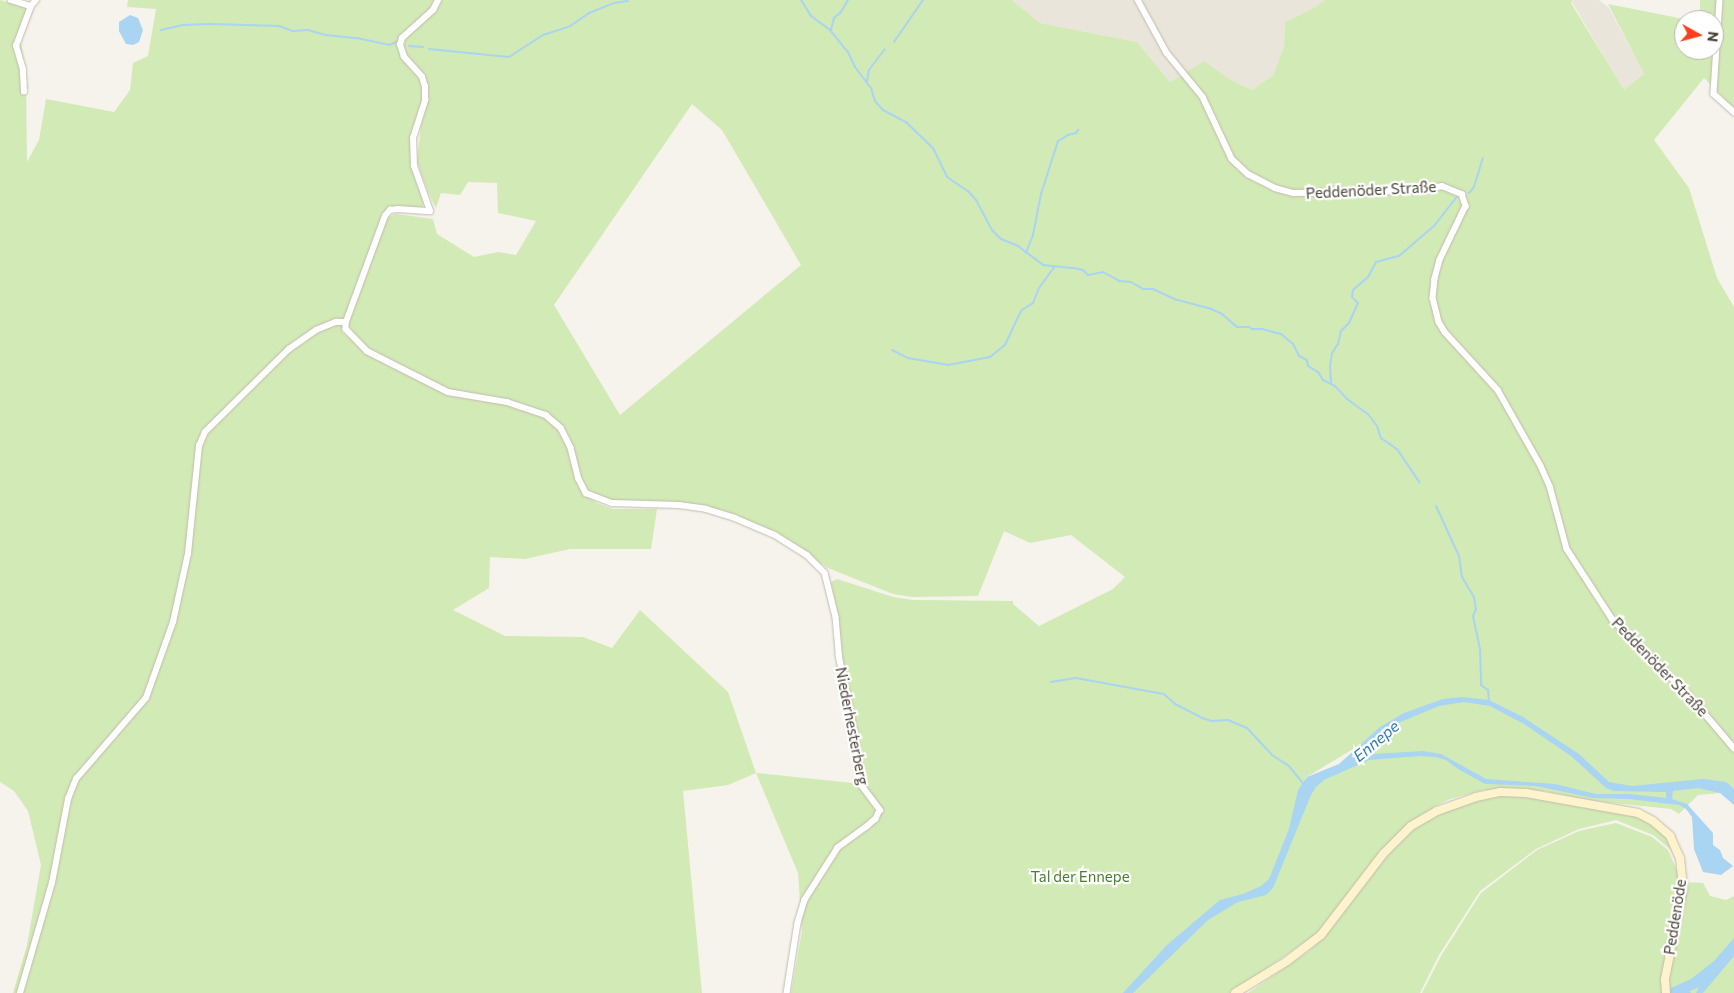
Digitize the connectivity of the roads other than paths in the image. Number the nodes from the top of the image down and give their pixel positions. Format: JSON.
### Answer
{"nodes":[{"id":1,"x":11,"y":0,"type":"edge"},
{"id":2,"x":36,"y":0,"type":"edge"},
{"id":3,"x":438,"y":0,"type":"edge"},
{"id":4,"x":1138,"y":0,"type":"edge"},
{"id":5,"x":1720,"y":0,"type":"edge"},
{"id":6,"x":31,"y":6,"type":"junction"},
{"id":7,"x":24,"y":92,"type":"dead end"},
{"id":8,"x":1734,"y":112,"type":"edge"},
{"id":9,"x":346,"y":322,"type":"junction"},
{"id":10,"x":1734,"y":748,"type":"edge"},
{"id":11,"x":1665,"y":991,"type":"edge"},
{"id":12,"x":20,"y":993,"type":"edge"},
{"id":13,"x":787,"y":993,"type":"edge"},
{"id":14,"x":1235,"y":993,"type":"edge"}],
"edges":[{"from":1,"to":6,"type":"street"},
{"from":2,"to":6,"type":"street"},
{"from":3,"to":9,"type":"street"},
{"from":4,"to":10,"type":"street","name":"Peddenöder Straße"},
{"from":5,"to":8,"type":"street"},
{"from":6,"to":7,"type":"street"},
{"from":9,"to":12,"type":"street"},
{"from":9,"to":13,"type":"street","name":"Niederhesterberg"},
{"from":11,"to":14,"type":"street","name":"Peddenöde"}]}
